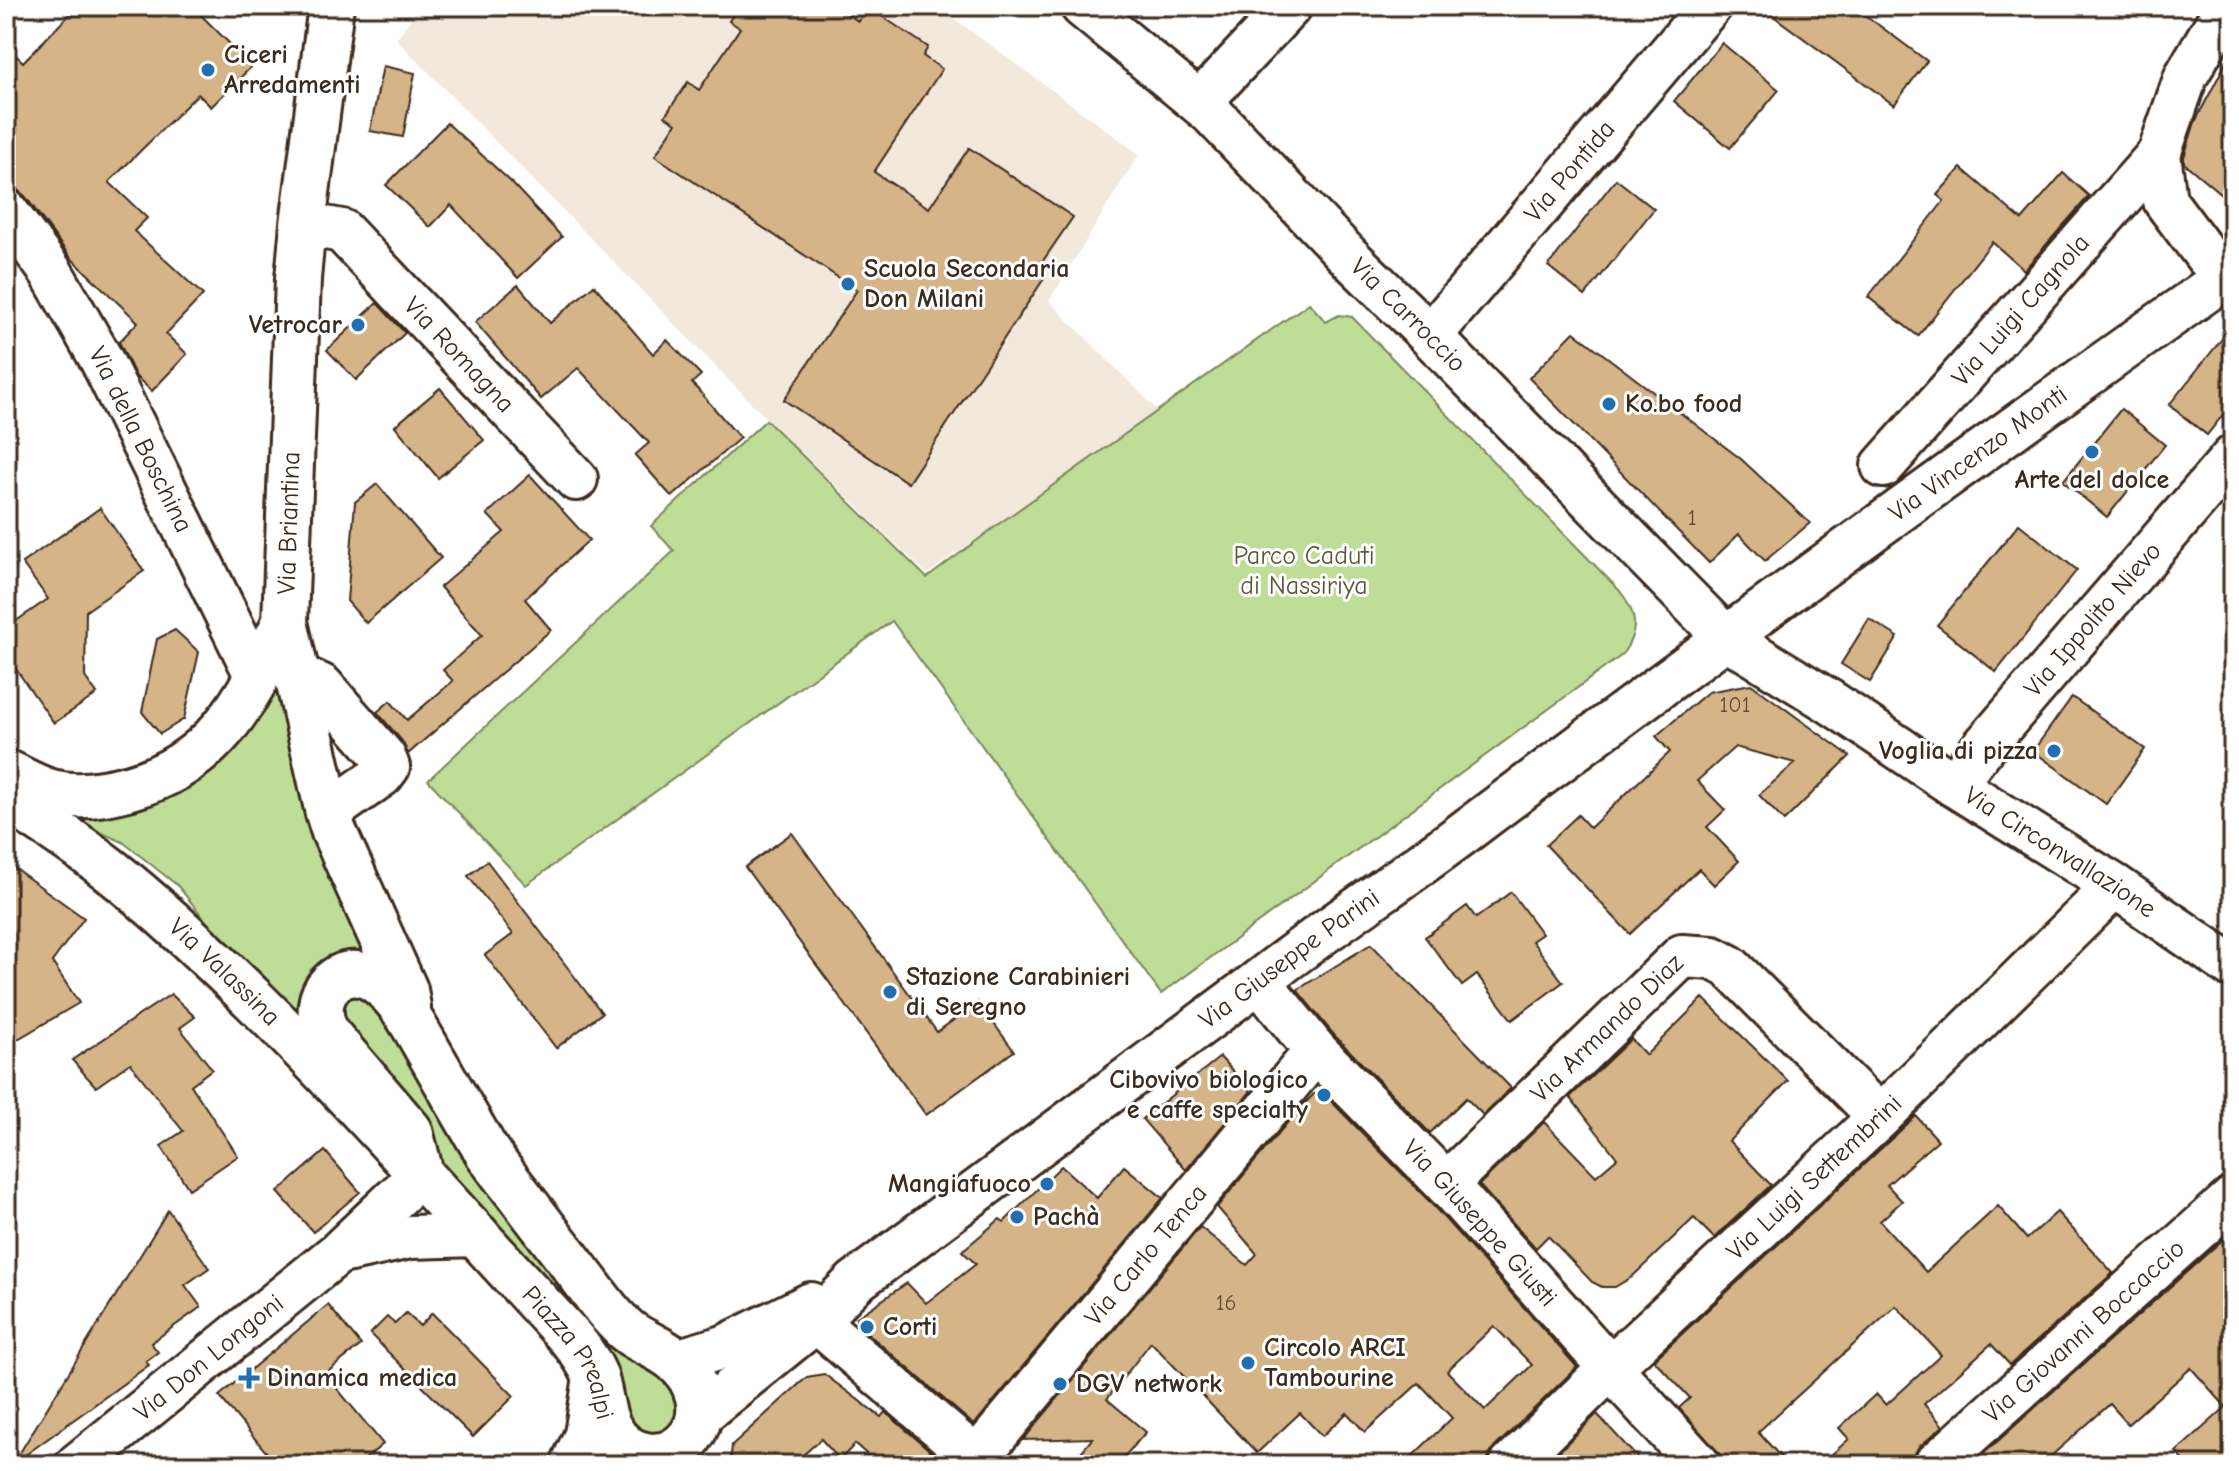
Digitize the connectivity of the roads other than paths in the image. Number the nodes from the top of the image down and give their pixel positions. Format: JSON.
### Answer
{"nodes":[{"id":1,"x":331,"y":6,"type":"edge"},
{"id":2,"x":1082,"y":6,"type":"edge"},
{"id":3,"x":1290,"y":6,"type":"edge"},
{"id":4,"x":1710,"y":6,"type":"edge"},
{"id":5,"x":2227,"y":6,"type":"edge"},
{"id":6,"x":1200,"y":102,"type":"junction"},
{"id":7,"x":2159,"y":154,"type":"junction"},
{"id":8,"x":6,"y":211,"type":"edge"},
{"id":9,"x":323,"y":228,"type":"junction"},
{"id":10,"x":2232,"y":275,"type":"edge"},
{"id":11,"x":1430,"y":336,"type":"junction"},
{"id":12,"x":2233,"y":457,"type":"edge"},
{"id":13,"x":1883,"y":466,"type":"dead end"},
{"id":14,"x":576,"y":479,"type":"dead end"},
{"id":15,"x":1725,"y":637,"type":"junction"},
{"id":16,"x":276,"y":676,"type":"junction"},
{"id":17,"x":6,"y":772,"type":"edge"},
{"id":18,"x":1954,"y":785,"type":"junction"},
{"id":19,"x":6,"y":798,"type":"edge"},
{"id":20,"x":328,"y":813,"type":"junction"},
{"id":21,"x":2115,"y":886,"type":"junction"},
{"id":22,"x":2233,"y":967,"type":"edge"},
{"id":23,"x":1259,"y":981,"type":"junction"},
{"id":24,"x":411,"y":1021,"type":"junction"},
{"id":25,"x":1316,"y":1051,"type":"junction"},
{"id":26,"x":1880,"y":1117,"type":"junction"},
{"id":27,"x":421,"y":1174,"type":"junction"},
{"id":28,"x":1446,"y":1184,"type":"junction"},
{"id":29,"x":2233,"y":1198,"type":"edge"},
{"id":30,"x":478,"y":1235,"type":"junction"},
{"id":31,"x":339,"y":1252,"type":"junction"},
{"id":32,"x":855,"y":1282,"type":"junction"},
{"id":33,"x":816,"y":1321,"type":"junction"},
{"id":34,"x":676,"y":1361,"type":"junction"},
{"id":35,"x":1610,"y":1368,"type":"junction"},
{"id":36,"x":595,"y":1377,"type":"junction"},
{"id":37,"x":671,"y":1449,"type":"edge"},
{"id":38,"x":980,"y":1462,"type":"edge"},
{"id":39,"x":77,"y":1465,"type":"edge"},
{"id":40,"x":572,"y":1465,"type":"edge"},
{"id":41,"x":1511,"y":1465,"type":"edge"},
{"id":42,"x":1699,"y":1465,"type":"edge"},
{"id":43,"x":1935,"y":1465,"type":"edge"}],
"edges":[{"from":1,"to":9,"type":"main road","name":"Via Briantina"},
{"from":2,"to":6,"type":"street","name":"Via Carroccio"},
{"from":3,"to":6,"type":"street"},
{"from":4,"to":11,"type":"street","name":"Via Pontida"},
{"from":5,"to":7,"type":"street","name":"Via Luigi Cagnola"},
{"from":6,"to":11,"type":"street","name":"Via Carroccio"},
{"from":7,"to":10,"type":"street","name":"Via Luigi Cagnola"},
{"from":7,"to":13,"type":"street","name":"Via Luigi Cagnola"},
{"from":8,"to":16,"type":"street","name":"Via della Boschina"},
{"from":9,"to":14,"type":"street","name":"Via Romagna"},
{"from":9,"to":16,"type":"main road","name":"Via Briantina"},
{"from":10,"to":15,"type":"street","name":"Via Vincenzo Monti"},
{"from":11,"to":15,"type":"street","name":"Via Carroccio"},
{"from":12,"to":18,"type":"street","name":"Via Ippolito Nievo"},
{"from":15,"to":18,"type":"street","name":"Via Circonvallazione"},
{"from":15,"to":23,"type":"street","name":"Via Giuseppe Parini"},
{"from":16,"to":17,"type":"main road"},
{"from":16,"to":20,"type":"main road"},
{"from":16,"to":20,"type":"street"},
{"from":18,"to":21,"type":"street","name":"Via Circonvallazione"},
{"from":19,"to":27,"type":"main road","name":"Via Valassina"},
{"from":20,"to":24,"type":"main road"},
{"from":21,"to":22,"type":"street","name":"Via Circonvallazione"},
{"from":21,"to":26,"type":"street","name":"Via Luigi Settembrini"},
{"from":23,"to":25,"type":"street","name":"Via Giuseppe Giusti"},
{"from":23,"to":32,"type":"street","name":"Via Giuseppe Parini"},
{"from":24,"to":27,"type":"main road","name":"Piazza Prealpi"},
{"from":24,"to":34,"type":"main road","name":"Piazza Prealpi"},
{"from":25,"to":28,"type":"street","name":"Via Giuseppe Giusti"},
{"from":25,"to":38,"type":"street","name":"Via Carlo Tenca"},
{"from":26,"to":28,"type":"street","name":"Via Armando Diaz"},
{"from":26,"to":35,"type":"street","name":"Via Luigi Settembrini"},
{"from":27,"to":30,"type":"main road","name":"Piazza Prealpi"},
{"from":27,"to":31,"type":"street","name":"Via Don Longoni"},
{"from":28,"to":35,"type":"street","name":"Via Giuseppe Giusti"},
{"from":29,"to":43,"type":"street","name":"Via Giovanni Boccaccio"},
{"from":30,"to":31,"type":"street","name":"Via Don Longoni"},
{"from":30,"to":36,"type":"main road","name":"Piazza Prealpi"},
{"from":31,"to":39,"type":"street","name":"Via Don Longoni"},
{"from":32,"to":33,"type":"street","name":"Via Giuseppe Parini"},
{"from":32,"to":34,"type":"street","name":"Via Giuseppe Parini"},
{"from":33,"to":37,"type":"street","name":"Via Giuseppe Parini"},
{"from":33,"to":38,"type":"street"},
{"from":34,"to":37,"type":"main road","name":"Piazza Prealpi"},
{"from":35,"to":41,"type":"street","name":"Via Luigi Settembrini"},
{"from":35,"to":42,"type":"street","name":"Via Giuseppe Giusti"},
{"from":36,"to":37,"type":"main road","name":"Piazza Prealpi"},
{"from":36,"to":40,"type":"street"}]}
